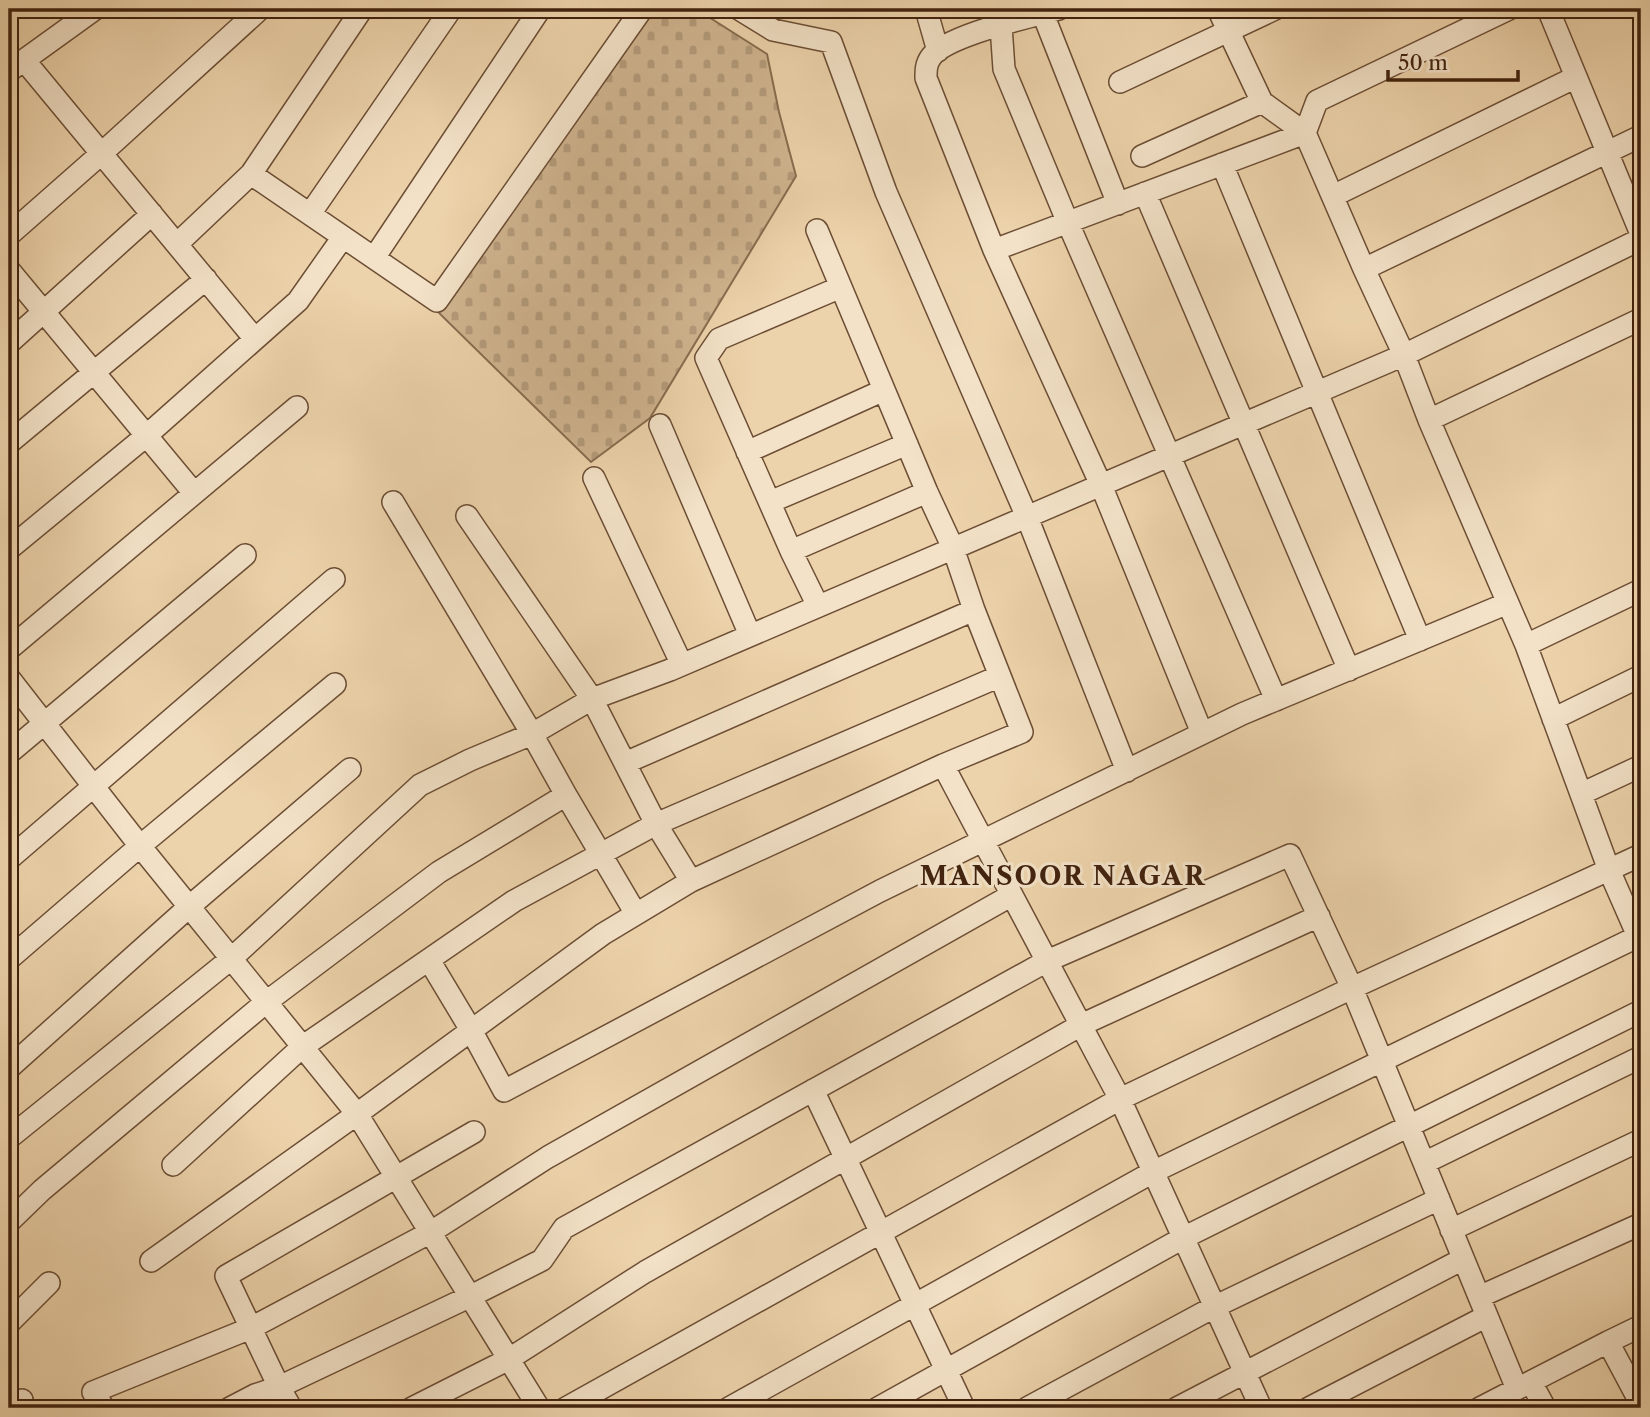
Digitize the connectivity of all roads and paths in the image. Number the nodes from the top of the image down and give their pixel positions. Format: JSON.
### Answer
{"nodes":[{"id":1,"x":95,"y":9,"type":"edge"},
{"id":2,"x":260,"y":9,"type":"edge"},
{"id":3,"x":362,"y":9,"type":"edge"},
{"id":4,"x":451,"y":9,"type":"edge"},
{"id":5,"x":540,"y":9,"type":"edge"},
{"id":6,"x":642,"y":9,"type":"edge"},
{"id":7,"x":739,"y":9,"type":"edge"},
{"id":8,"x":926,"y":9,"type":"edge"},
{"id":9,"x":1218,"y":9,"type":"edge"},
{"id":10,"x":1275,"y":9,"type":"edge"},
{"id":11,"x":1509,"y":9,"type":"edge"},
{"id":12,"x":1548,"y":9,"type":"edge"},
{"id":13,"x":1051,"y":11,"type":"edge"},
{"id":14,"x":1001,"y":26,"type":"junction"},
{"id":15,"x":1228,"y":31,"type":"junction"},
{"id":16,"x":938,"y":51,"type":"junction"},
{"id":17,"x":17,"y":66,"type":"edge"},
{"id":18,"x":1576,"y":77,"type":"junction"},
{"id":19,"x":1119,"y":82,"type":"dead end"},
{"id":20,"x":1262,"y":102,"type":"junction"},
{"id":21,"x":1305,"y":132,"type":"junction"},
{"id":22,"x":1641,"y":136,"type":"edge"},
{"id":23,"x":1607,"y":152,"type":"junction"},
{"id":24,"x":102,"y":153,"type":"junction"},
{"id":25,"x":1142,"y":156,"type":"dead end"},
{"id":26,"x":1222,"y":164,"type":"junction"},
{"id":27,"x":251,"y":174,"type":"junction"},
{"id":28,"x":1145,"y":193,"type":"junction"},
{"id":29,"x":1333,"y":196,"type":"junction"},
{"id":30,"x":1118,"y":204,"type":"junction"},
{"id":31,"x":152,"y":214,"type":"junction"},
{"id":32,"x":310,"y":214,"type":"junction"},
{"id":33,"x":1068,"y":223,"type":"junction"},
{"id":34,"x":817,"y":230,"type":"dead end"},
{"id":35,"x":9,"y":235,"type":"edge"},
{"id":36,"x":1641,"y":236,"type":"edge"},
{"id":37,"x":343,"y":237,"type":"junction"},
{"id":38,"x":177,"y":244,"type":"junction"},
{"id":39,"x":994,"y":250,"type":"junction"},
{"id":40,"x":374,"y":258,"type":"junction"},
{"id":41,"x":1364,"y":269,"type":"junction"},
{"id":42,"x":9,"y":270,"type":"edge"},
{"id":43,"x":206,"y":279,"type":"junction"},
{"id":44,"x":841,"y":287,"type":"junction"},
{"id":45,"x":44,"y":313,"type":"junction"},
{"id":46,"x":1641,"y":319,"type":"edge"},
{"id":47,"x":255,"y":339,"type":"junction"},
{"id":48,"x":9,"y":342,"type":"edge"},
{"id":49,"x":1404,"y":355,"type":"junction"},
{"id":50,"x":94,"y":372,"type":"junction"},
{"id":51,"x":884,"y":390,"type":"junction"},
{"id":52,"x":1317,"y":392,"type":"junction"},
{"id":53,"x":297,"y":407,"type":"dead end"},
{"id":54,"x":1429,"y":420,"type":"junction"},
{"id":55,"x":1243,"y":424,"type":"junction"},
{"id":56,"x":660,"y":425,"type":"dead end"},
{"id":57,"x":146,"y":436,"type":"junction"},
{"id":58,"x":9,"y":443,"type":"edge"},
{"id":59,"x":906,"y":444,"type":"junction"},
{"id":60,"x":747,"y":452,"type":"junction"},
{"id":61,"x":1169,"y":456,"type":"junction"},
{"id":62,"x":594,"y":478,"type":"dead end"},
{"id":63,"x":1101,"y":485,"type":"junction"},
{"id":64,"x":926,"y":492,"type":"junction"},
{"id":65,"x":194,"y":493,"type":"junction"},
{"id":66,"x":393,"y":502,"type":"dead end"},
{"id":67,"x":769,"y":502,"type":"junction"},
{"id":68,"x":467,"y":516,"type":"dead end"},
{"id":69,"x":1027,"y":517,"type":"junction"},
{"id":70,"x":953,"y":548,"type":"junction"},
{"id":71,"x":9,"y":550,"type":"edge"},
{"id":72,"x":791,"y":551,"type":"junction"},
{"id":73,"x":244,"y":555,"type":"dead end"},
{"id":74,"x":334,"y":579,"type":"dead end"},
{"id":75,"x":1641,"y":590,"type":"edge"},
{"id":76,"x":1508,"y":603,"type":"junction"},
{"id":77,"x":818,"y":606,"type":"junction"},
{"id":78,"x":974,"y":610,"type":"junction"},
{"id":79,"x":750,"y":635,"type":"junction"},
{"id":80,"x":1420,"y":640,"type":"junction"},
{"id":81,"x":1526,"y":645,"type":"junction"},
{"id":82,"x":9,"y":649,"type":"edge"},
{"id":83,"x":682,"y":665,"type":"junction"},
{"id":84,"x":1349,"y":670,"type":"junction"},
{"id":85,"x":1000,"y":676,"type":"junction"},
{"id":86,"x":1641,"y":677,"type":"edge"},
{"id":87,"x":9,"y":678,"type":"edge"},
{"id":88,"x":335,"y":684,"type":"dead end"},
{"id":89,"x":592,"y":699,"type":"junction"},
{"id":90,"x":1276,"y":700,"type":"junction"},
{"id":91,"x":1553,"y":719,"type":"junction"},
{"id":92,"x":43,"y":722,"type":"junction"},
{"id":93,"x":1202,"y":733,"type":"junction"},
{"id":94,"x":533,"y":734,"type":"junction"},
{"id":95,"x":9,"y":752,"type":"edge"},
{"id":96,"x":625,"y":763,"type":"junction"},
{"id":97,"x":943,"y":765,"type":"junction"},
{"id":98,"x":1641,"y":766,"type":"edge"},
{"id":99,"x":350,"y":769,"type":"dead end"},
{"id":100,"x":1128,"y":771,"type":"junction"},
{"id":101,"x":93,"y":785,"type":"junction"},
{"id":102,"x":1581,"y":794,"type":"junction"},
{"id":103,"x":566,"y":795,"type":"junction"},
{"id":104,"x":656,"y":824,"type":"junction"},
{"id":105,"x":984,"y":841,"type":"junction"},
{"id":106,"x":140,"y":846,"type":"junction"},
{"id":107,"x":601,"y":854,"type":"junction"},
{"id":108,"x":1641,"y":855,"type":"edge"},
{"id":109,"x":9,"y":859,"type":"edge"},
{"id":110,"x":1609,"y":870,"type":"junction"},
{"id":111,"x":691,"y":881,"type":"junction"},
{"id":112,"x":1012,"y":895,"type":"junction"},
{"id":113,"x":190,"y":906,"type":"junction"},
{"id":114,"x":636,"y":914,"type":"junction"},
{"id":115,"x":1319,"y":916,"type":"junction"},
{"id":116,"x":1640,"y":938,"type":"edge"},
{"id":117,"x":232,"y":958,"type":"junction"},
{"id":118,"x":9,"y":959,"type":"edge"},
{"id":119,"x":429,"y":960,"type":"junction"},
{"id":120,"x":1047,"y":961,"type":"junction"},
{"id":121,"x":1352,"y":988,"type":"junction"},
{"id":122,"x":265,"y":1003,"type":"junction"},
{"id":123,"x":1641,"y":1011,"type":"edge"},
{"id":124,"x":1081,"y":1025,"type":"junction"},
{"id":125,"x":471,"y":1030,"type":"junction"},
{"id":126,"x":302,"y":1047,"type":"junction"},
{"id":127,"x":1641,"y":1057,"type":"edge"},
{"id":128,"x":1382,"y":1061,"type":"junction"},
{"id":129,"x":9,"y":1068,"type":"edge"},
{"id":130,"x":813,"y":1090,"type":"junction"},
{"id":131,"x":1120,"y":1099,"type":"junction"},
{"id":132,"x":357,"y":1114,"type":"junction"},
{"id":133,"x":1408,"y":1126,"type":"junction"},
{"id":134,"x":474,"y":1132,"type":"dead end"},
{"id":135,"x":9,"y":1138,"type":"edge"},
{"id":136,"x":1641,"y":1140,"type":"edge"},
{"id":137,"x":846,"y":1159,"type":"junction"},
{"id":138,"x":1424,"y":1163,"type":"junction"},
{"id":139,"x":173,"y":1165,"type":"dead end"},
{"id":140,"x":1153,"y":1172,"type":"junction"},
{"id":141,"x":396,"y":1177,"type":"junction"},
{"id":142,"x":1439,"y":1199,"type":"junction"},
{"id":143,"x":9,"y":1223,"type":"edge"},
{"id":144,"x":1641,"y":1224,"type":"edge"},
{"id":145,"x":1451,"y":1230,"type":"junction"},
{"id":146,"x":431,"y":1232,"type":"junction"},
{"id":147,"x":881,"y":1232,"type":"junction"},
{"id":148,"x":1183,"y":1238,"type":"junction"},
{"id":149,"x":1463,"y":1259,"type":"junction"},
{"id":150,"x":151,"y":1261,"type":"dead end"},
{"id":151,"x":49,"y":1283,"type":"dead end"},
{"id":152,"x":471,"y":1296,"type":"junction"},
{"id":153,"x":915,"y":1305,"type":"junction"},
{"id":154,"x":1214,"y":1307,"type":"junction"},
{"id":155,"x":1483,"y":1307,"type":"junction"},
{"id":156,"x":9,"y":1323,"type":"edge"},
{"id":157,"x":1641,"y":1326,"type":"edge"},
{"id":158,"x":251,"y":1328,"type":"junction"},
{"id":159,"x":1608,"y":1342,"type":"junction"},
{"id":160,"x":509,"y":1359,"type":"junction"},
{"id":161,"x":946,"y":1370,"type":"junction"},
{"id":162,"x":1245,"y":1373,"type":"junction"},
{"id":163,"x":1524,"y":1385,"type":"junction"},
{"id":164,"x":279,"y":1387,"type":"junction"},
{"id":165,"x":1641,"y":1404,"type":"edge"},
{"id":166,"x":104,"y":1408,"type":"edge"},
{"id":167,"x":230,"y":1408,"type":"edge"},
{"id":168,"x":291,"y":1408,"type":"edge"},
{"id":169,"x":411,"y":1408,"type":"edge"},
{"id":170,"x":539,"y":1408,"type":"edge"},
{"id":171,"x":566,"y":1408,"type":"edge"},
{"id":172,"x":729,"y":1408,"type":"edge"},
{"id":173,"x":878,"y":1408,"type":"edge"},
{"id":174,"x":964,"y":1408,"type":"edge"},
{"id":175,"x":1027,"y":1408,"type":"edge"},
{"id":176,"x":1177,"y":1408,"type":"edge"},
{"id":177,"x":1261,"y":1408,"type":"edge"},
{"id":178,"x":1309,"y":1408,"type":"edge"},
{"id":179,"x":1480,"y":1408,"type":"edge"},
{"id":180,"x":1545,"y":1408,"type":"edge"}],
"edges":[{"from":1,"to":17,"type":"street"},
{"from":2,"to":24,"type":"street"},
{"from":3,"to":27,"type":"street"},
{"from":4,"to":32,"type":"street"},
{"from":5,"to":40,"type":"street"},
{"from":6,"to":40,"type":"street"},
{"from":7,"to":69,"type":"street"},
{"from":8,"to":16,"type":"street"},
{"from":9,"to":15,"type":"street"},
{"from":10,"to":15,"type":"street"},
{"from":11,"to":21,"type":"street"},
{"from":12,"to":18,"type":"street"},
{"from":13,"to":14,"type":"street"},
{"from":13,"to":30,"type":"street"},
{"from":14,"to":16,"type":"street"},
{"from":14,"to":33,"type":"street"},
{"from":15,"to":19,"type":"street"},
{"from":15,"to":20,"type":"street"},
{"from":16,"to":39,"type":"street"},
{"from":17,"to":24,"type":"street"},
{"from":18,"to":23,"type":"street"},
{"from":18,"to":29,"type":"street"},
{"from":20,"to":21,"type":"street"},
{"from":20,"to":25,"type":"street"},
{"from":21,"to":26,"type":"street"},
{"from":21,"to":29,"type":"street"},
{"from":22,"to":23,"type":"street"},
{"from":23,"to":36,"type":"street"},
{"from":23,"to":41,"type":"street"},
{"from":24,"to":31,"type":"street"},
{"from":24,"to":35,"type":"street"},
{"from":26,"to":28,"type":"street"},
{"from":26,"to":52,"type":"street"},
{"from":27,"to":32,"type":"street"},
{"from":27,"to":38,"type":"street"},
{"from":28,"to":30,"type":"street"},
{"from":28,"to":55,"type":"street"},
{"from":29,"to":41,"type":"street"},
{"from":30,"to":33,"type":"street"},
{"from":31,"to":38,"type":"street"},
{"from":31,"to":45,"type":"street"},
{"from":32,"to":37,"type":"street"},
{"from":33,"to":39,"type":"street"},
{"from":33,"to":61,"type":"street"},
{"from":34,"to":44,"type":"street"},
{"from":36,"to":49,"type":"street"},
{"from":37,"to":40,"type":"street"},
{"from":37,"to":47,"type":"street"},
{"from":38,"to":43,"type":"street"},
{"from":39,"to":63,"type":"street"},
{"from":41,"to":49,"type":"street"},
{"from":42,"to":45,"type":"street"},
{"from":43,"to":47,"type":"street"},
{"from":43,"to":50,"type":"street"},
{"from":44,"to":51,"type":"street"},
{"from":44,"to":60,"type":"street"},
{"from":45,"to":48,"type":"street"},
{"from":45,"to":50,"type":"street"},
{"from":46,"to":54,"type":"street"},
{"from":47,"to":57,"type":"street"},
{"from":49,"to":52,"type":"street"},
{"from":49,"to":54,"type":"street"},
{"from":50,"to":57,"type":"street"},
{"from":50,"to":58,"type":"street"},
{"from":51,"to":59,"type":"street"},
{"from":51,"to":60,"type":"street"},
{"from":52,"to":55,"type":"street"},
{"from":52,"to":80,"type":"street"},
{"from":53,"to":65,"type":"street"},
{"from":54,"to":76,"type":"street"},
{"from":55,"to":61,"type":"street"},
{"from":55,"to":84,"type":"street"},
{"from":56,"to":79,"type":"street"},
{"from":57,"to":65,"type":"street"},
{"from":57,"to":71,"type":"street"},
{"from":59,"to":64,"type":"street"},
{"from":59,"to":67,"type":"street"},
{"from":60,"to":67,"type":"street"},
{"from":61,"to":63,"type":"street"},
{"from":61,"to":90,"type":"street"},
{"from":62,"to":83,"type":"street"},
{"from":63,"to":69,"type":"street"},
{"from":63,"to":93,"type":"street"},
{"from":64,"to":70,"type":"street"},
{"from":64,"to":72,"type":"street"},
{"from":65,"to":82,"type":"street"},
{"from":66,"to":94,"type":"street"},
{"from":67,"to":72,"type":"street"},
{"from":68,"to":89,"type":"street"},
{"from":69,"to":70,"type":"street"},
{"from":69,"to":100,"type":"street"},
{"from":70,"to":77,"type":"street"},
{"from":70,"to":78,"type":"street"},
{"from":72,"to":77,"type":"street"},
{"from":73,"to":92,"type":"street"},
{"from":74,"to":101,"type":"street"},
{"from":75,"to":81,"type":"street"},
{"from":76,"to":80,"type":"street"},
{"from":76,"to":81,"type":"street"},
{"from":77,"to":79,"type":"street"},
{"from":78,"to":85,"type":"street"},
{"from":78,"to":96,"type":"street"},
{"from":79,"to":83,"type":"street"},
{"from":80,"to":84,"type":"street"},
{"from":81,"to":91,"type":"street"},
{"from":83,"to":89,"type":"street"},
{"from":84,"to":90,"type":"street"},
{"from":85,"to":97,"type":"street"},
{"from":85,"to":104,"type":"street"},
{"from":86,"to":91,"type":"street"},
{"from":87,"to":92,"type":"street"},
{"from":88,"to":106,"type":"street"},
{"from":89,"to":94,"type":"street"},
{"from":89,"to":96,"type":"street"},
{"from":90,"to":93,"type":"street"},
{"from":91,"to":102,"type":"street"},
{"from":92,"to":95,"type":"street"},
{"from":92,"to":101,"type":"street"},
{"from":93,"to":100,"type":"street"},
{"from":94,"to":103,"type":"street"},
{"from":94,"to":117,"type":"street"},
{"from":96,"to":104,"type":"street"},
{"from":97,"to":105,"type":"street"},
{"from":97,"to":111,"type":"street"},
{"from":98,"to":102,"type":"street"},
{"from":99,"to":113,"type":"street"},
{"from":100,"to":105,"type":"street"},
{"from":101,"to":106,"type":"street"},
{"from":101,"to":109,"type":"street"},
{"from":102,"to":110,"type":"street"},
{"from":103,"to":107,"type":"street"},
{"from":103,"to":122,"type":"street"},
{"from":104,"to":107,"type":"street"},
{"from":104,"to":111,"type":"street"},
{"from":105,"to":112,"type":"street"},
{"from":105,"to":125,"type":"street"},
{"from":106,"to":113,"type":"street"},
{"from":106,"to":118,"type":"street"},
{"from":107,"to":114,"type":"street"},
{"from":107,"to":119,"type":"street"},
{"from":108,"to":110,"type":"street"},
{"from":110,"to":116,"type":"street"},
{"from":110,"to":121,"type":"street"},
{"from":111,"to":114,"type":"street"},
{"from":112,"to":120,"type":"street"},
{"from":112,"to":146,"type":"street"},
{"from":113,"to":117,"type":"street"},
{"from":113,"to":129,"type":"street"},
{"from":114,"to":125,"type":"street"},
{"from":115,"to":120,"type":"street"},
{"from":115,"to":121,"type":"street"},
{"from":115,"to":124,"type":"street"},
{"from":116,"to":128,"type":"street"},
{"from":117,"to":122,"type":"street"},
{"from":117,"to":135,"type":"street"},
{"from":119,"to":125,"type":"street"},
{"from":119,"to":126,"type":"street"},
{"from":120,"to":124,"type":"street"},
{"from":120,"to":130,"type":"street"},
{"from":121,"to":128,"type":"street"},
{"from":121,"to":131,"type":"street"},
{"from":122,"to":126,"type":"street"},
{"from":122,"to":143,"type":"street"},
{"from":123,"to":133,"type":"street"},
{"from":124,"to":131,"type":"street"},
{"from":124,"to":137,"type":"street"},
{"from":125,"to":132,"type":"street"},
{"from":126,"to":132,"type":"street"},
{"from":126,"to":139,"type":"street"},
{"from":127,"to":138,"type":"street"},
{"from":128,"to":133,"type":"street"},
{"from":128,"to":140,"type":"street"},
{"from":130,"to":137,"type":"street"},
{"from":130,"to":152,"type":"street"},
{"from":131,"to":140,"type":"street"},
{"from":131,"to":147,"type":"street"},
{"from":132,"to":141,"type":"street"},
{"from":132,"to":150,"type":"street"},
{"from":133,"to":138,"type":"street"},
{"from":133,"to":148,"type":"street"},
{"from":134,"to":141,"type":"street"},
{"from":136,"to":145,"type":"street"},
{"from":137,"to":147,"type":"street"},
{"from":137,"to":160,"type":"street"},
{"from":138,"to":142,"type":"street"},
{"from":140,"to":148,"type":"street"},
{"from":140,"to":153,"type":"street"},
{"from":141,"to":146,"type":"street"},
{"from":141,"to":158,"type":"street"},
{"from":142,"to":145,"type":"street"},
{"from":142,"to":154,"type":"street"},
{"from":144,"to":155,"type":"street"},
{"from":145,"to":149,"type":"street"},
{"from":146,"to":152,"type":"street"},
{"from":146,"to":158,"type":"street"},
{"from":147,"to":153,"type":"street"},
{"from":147,"to":171,"type":"street"},
{"from":148,"to":154,"type":"street"},
{"from":148,"to":161,"type":"street"},
{"from":149,"to":155,"type":"street"},
{"from":149,"to":162,"type":"street"},
{"from":151,"to":156,"type":"street"},
{"from":152,"to":160,"type":"street"},
{"from":152,"to":164,"type":"street"},
{"from":153,"to":161,"type":"street"},
{"from":153,"to":172,"type":"street"},
{"from":154,"to":162,"type":"street"},
{"from":154,"to":175,"type":"street"},
{"from":155,"to":163,"type":"street"},
{"from":155,"to":178,"type":"street"},
{"from":157,"to":159,"type":"street"},
{"from":158,"to":164,"type":"street"},
{"from":158,"to":166,"type":"street"},
{"from":159,"to":163,"type":"street"},
{"from":159,"to":165,"type":"street"},
{"from":160,"to":169,"type":"street"},
{"from":160,"to":170,"type":"street"},
{"from":161,"to":173,"type":"street"},
{"from":161,"to":174,"type":"street"},
{"from":162,"to":176,"type":"street"},
{"from":162,"to":177,"type":"street"},
{"from":163,"to":179,"type":"street"},
{"from":163,"to":180,"type":"street"},
{"from":164,"to":167,"type":"street"},
{"from":164,"to":168,"type":"street"}]}
